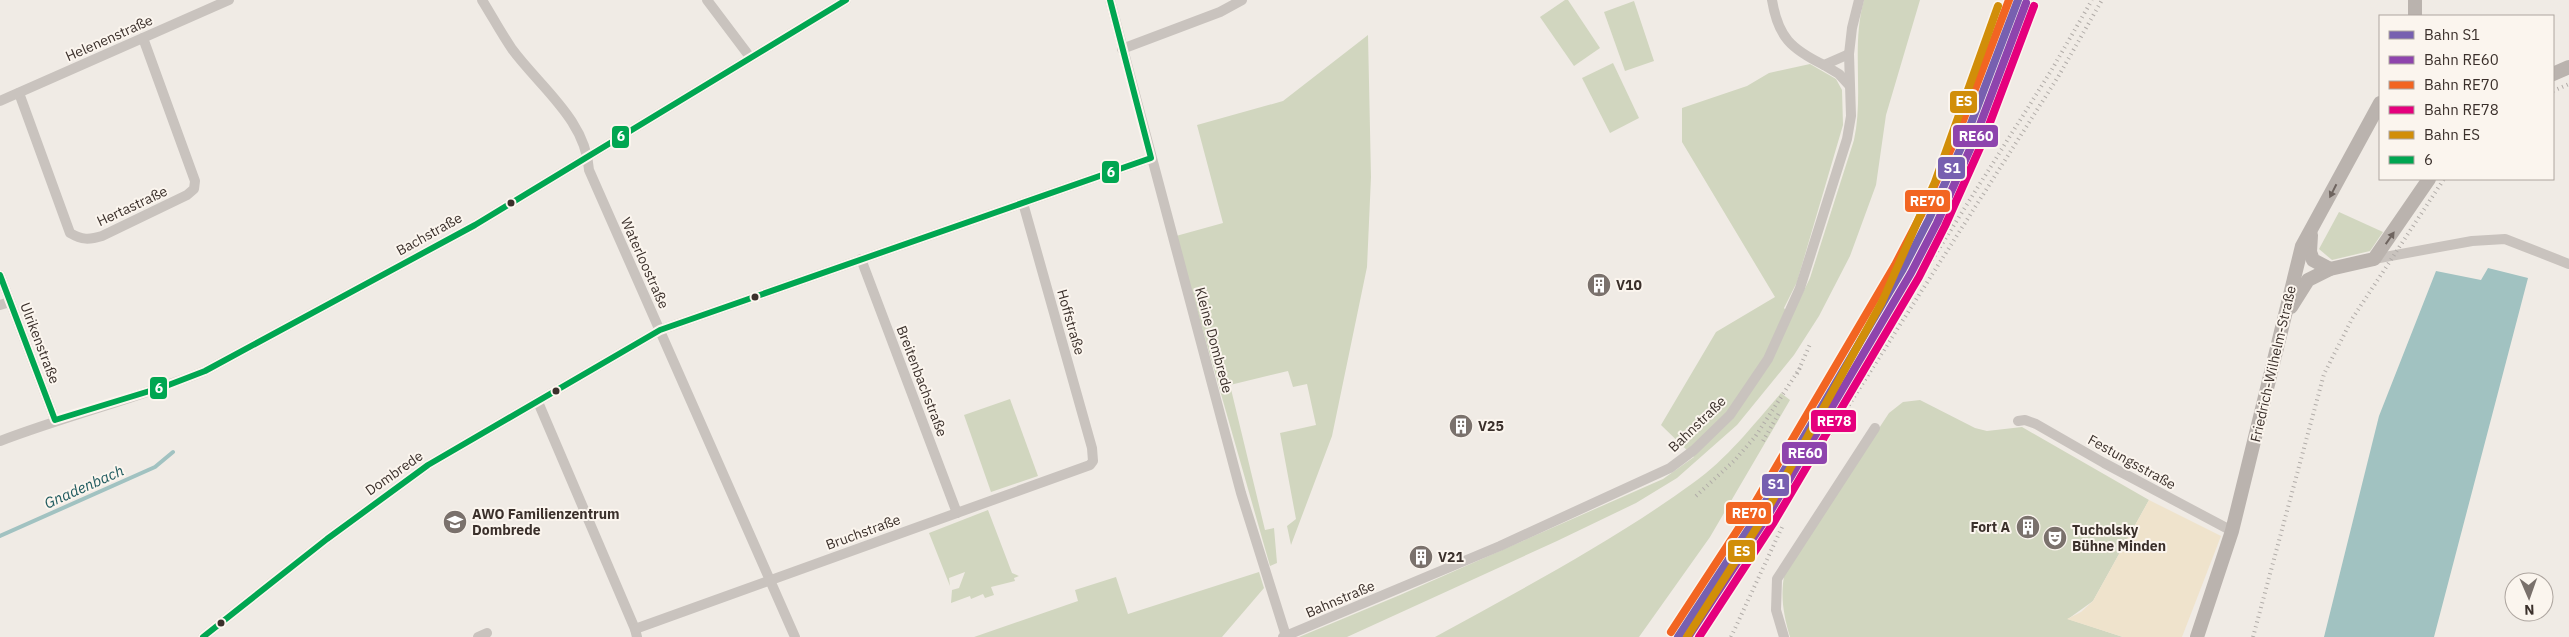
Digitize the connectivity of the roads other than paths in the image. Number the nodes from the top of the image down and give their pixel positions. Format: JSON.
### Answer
{"nodes":[{"id":1,"x":229,"y":0,"type":"edge"},
{"id":2,"x":482,"y":0,"type":"edge"},
{"id":3,"x":707,"y":0,"type":"edge"},
{"id":4,"x":846,"y":0,"type":"edge"},
{"id":5,"x":1110,"y":0,"type":"edge"},
{"id":6,"x":1242,"y":0,"type":"edge"},
{"id":7,"x":1772,"y":0,"type":"edge"},
{"id":8,"x":1859,"y":0,"type":"edge"},
{"id":9,"x":2415,"y":0,"type":"edge"},
{"id":10,"x":2415,"y":15,"type":"edge"},
{"id":11,"x":143,"y":38,"type":"junction"},
{"id":12,"x":1122,"y":49,"type":"junction"},
{"id":13,"x":1849,"y":54,"type":"junction"},
{"id":14,"x":750,"y":57,"type":"junction"},
{"id":15,"x":1824,"y":65,"type":"junction"},
{"id":16,"x":2569,"y":67,"type":"edge"},
{"id":17,"x":2554,"y":74,"type":"edge"},
{"id":18,"x":1850,"y":86,"type":"junction"},
{"id":19,"x":19,"y":93,"type":"junction"},
{"id":20,"x":0,"y":101,"type":"edge"},
{"id":21,"x":2379,"y":105,"type":"edge"},
{"id":22,"x":588,"y":156,"type":"junction"},
{"id":23,"x":1151,"y":158,"type":"junction"},
{"id":24,"x":2427,"y":180,"type":"edge"},
{"id":25,"x":1022,"y":203,"type":"junction"},
{"id":26,"x":2310,"y":234,"type":"junction"},
{"id":27,"x":861,"y":259,"type":"junction"},
{"id":28,"x":2374,"y":259,"type":"junction"},
{"id":29,"x":2569,"y":264,"type":"edge"},
{"id":30,"x":2330,"y":269,"type":"junction"},
{"id":31,"x":0,"y":275,"type":"edge"},
{"id":32,"x":5,"y":304,"type":"edge"},
{"id":33,"x":2287,"y":314,"type":"junction"},
{"id":34,"x":660,"y":330,"type":"junction"},
{"id":35,"x":538,"y":402,"type":"junction"},
{"id":36,"x":55,"y":420,"type":"junction"},
{"id":37,"x":2018,"y":421,"type":"dead end"},
{"id":38,"x":1875,"y":428,"type":"dead end"},
{"id":39,"x":0,"y":441,"type":"edge"},
{"id":40,"x":1092,"y":448,"type":"joint"},
{"id":41,"x":957,"y":512,"type":"junction"},
{"id":42,"x":2232,"y":531,"type":"junction"},
{"id":43,"x":771,"y":580,"type":"junction"},
{"id":44,"x":636,"y":633,"type":"edge"},
{"id":45,"x":203,"y":637,"type":"edge"},
{"id":46,"x":795,"y":637,"type":"edge"},
{"id":47,"x":1284,"y":637,"type":"edge"},
{"id":48,"x":1784,"y":637,"type":"edge"},
{"id":49,"x":2197,"y":637,"type":"edge"}],
"edges":[{"from":1,"to":11,"type":"street","name":"Helenenstraße"},
{"from":2,"to":22,"type":"street","name":"Waterloostraße"},
{"from":3,"to":14,"type":"street"},
{"from":4,"to":14,"type":"street","name":"Bachstraße"},
{"from":5,"to":12,"type":"street","name":"Kleine Dombrede"},
{"from":6,"to":12,"type":"street"},
{"from":7,"to":15,"type":"street"},
{"from":8,"to":13,"type":"street","name":"Bahnstraße"},
{"from":9,"to":10,"type":"main road"},
{"from":11,"to":19,"type":"street","name":"Helenenstraße"},
{"from":11,"to":19,"type":"street","name":"Hertastraße"},
{"from":12,"to":23,"type":"street","name":"Kleine Dombrede"},
{"from":13,"to":15,"type":"street"},
{"from":13,"to":18,"type":"street","name":"Bahnstraße"},
{"from":14,"to":22,"type":"street","name":"Bachstraße"},
{"from":15,"to":18,"type":"street"},
{"from":16,"to":17,"type":"main road"},
{"from":18,"to":47,"type":"street","name":"Bahnstraße"},
{"from":19,"to":20,"type":"street","name":"Helenenstraße"},
{"from":21,"to":26,"type":"main road","name":"Friedrich-Wilhelm-Straße","one_way":true},
{"from":22,"to":34,"type":"street","name":"Waterloostraße"},
{"from":22,"to":36,"type":"street","name":"Bachstraße"},
{"from":23,"to":25,"type":"street","name":"Dombrede"},
{"from":23,"to":47,"type":"street","name":"Kleine Dombrede"},
{"from":28,"to":24,"type":"main road","one_way":true},
{"from":25,"to":27,"type":"street","name":"Dombrede"},
{"from":25,"to":40,"type":"street","name":"Hoffstraße"},
{"from":26,"to":30,"type":"main road"},
{"from":26,"to":33,"type":"main road","name":"Friedrich-Wilhelm-Straße"},
{"from":27,"to":34,"type":"street","name":"Dombrede"},
{"from":27,"to":41,"type":"street","name":"Breitenbachstraße"},
{"from":28,"to":29,"type":"street"},
{"from":28,"to":30,"type":"main road"},
{"from":30,"to":33,"type":"main road"},
{"from":31,"to":32,"type":"street","name":"Ulrikenstraße"},
{"from":32,"to":36,"type":"street","name":"Ulrikenstraße"},
{"from":33,"to":42,"type":"main road","name":"Friedrich-Wilhelm-Straße"},
{"from":34,"to":35,"type":"street","name":"Dombrede"},
{"from":34,"to":43,"type":"street","name":"Waterloostraße"},
{"from":35,"to":44,"type":"street"},
{"from":35,"to":45,"type":"street","name":"Dombrede"},
{"from":36,"to":39,"type":"street","name":"Bachstraße"},
{"from":37,"to":42,"type":"street","name":"Festungsstraße"},
{"from":38,"to":48,"type":"street"},
{"from":40,"to":41,"type":"street","name":"Bruchstraße"},
{"from":41,"to":43,"type":"street","name":"Bruchstraße"},
{"from":42,"to":49,"type":"main road","name":"Friedrich-Wilhelm-Straße"},
{"from":43,"to":44,"type":"street","name":"Bruchstraße"},
{"from":43,"to":46,"type":"street","name":"Waterloostraße"}]}
